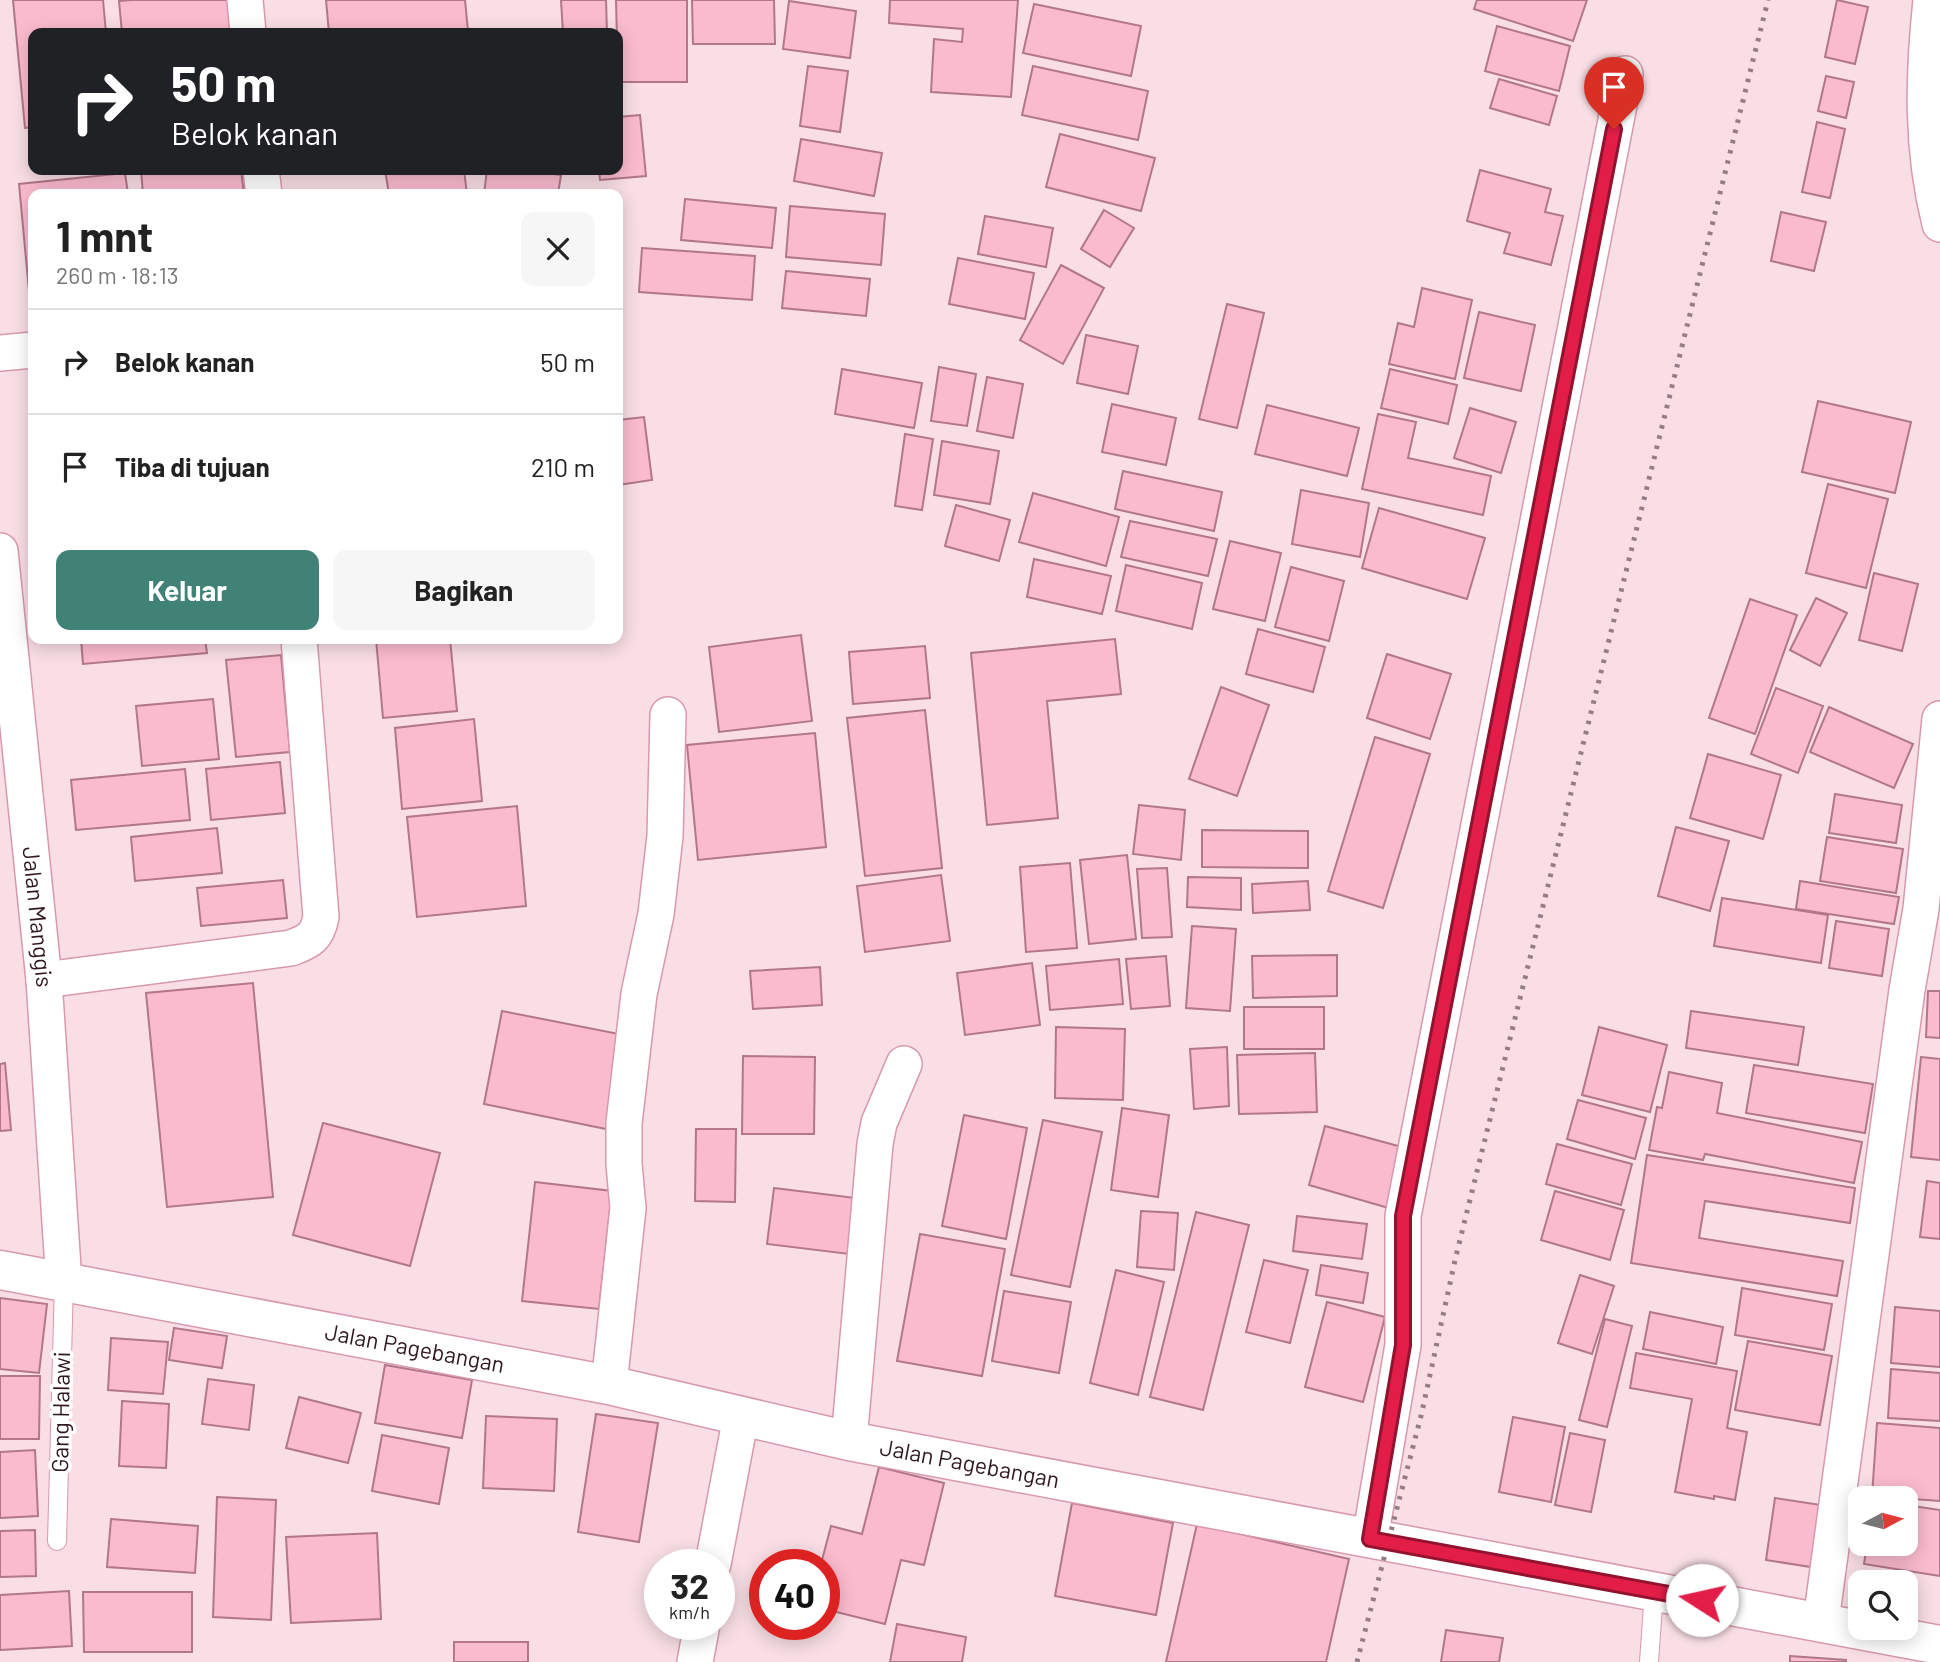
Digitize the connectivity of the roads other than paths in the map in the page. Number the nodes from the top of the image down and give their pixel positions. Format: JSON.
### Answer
{"nodes":[{"id":1,"x":245,"y":0,"type":"edge"},
{"id":2,"x":1931,"y":0,"type":"edge"},
{"id":3,"x":248,"y":28,"type":"edge"},
{"id":4,"x":1625,"y":74,"type":"dead end"},
{"id":5,"x":1940,"y":224,"type":"edge"},
{"id":6,"x":28,"y":350,"type":"edge"},
{"id":7,"x":0,"y":353,"type":"edge"},
{"id":8,"x":0,"y":551,"type":"edge"},
{"id":9,"x":299,"y":644,"type":"edge"},
{"id":10,"x":668,"y":715,"type":"dead end"},
{"id":11,"x":1940,"y":719,"type":"edge"},
{"id":12,"x":1930,"y":910,"type":"edge"},
{"id":13,"x":44,"y":980,"type":"junction"},
{"id":14,"x":904,"y":1064,"type":"dead end"},
{"id":15,"x":0,"y":1270,"type":"edge"},
{"id":16,"x":64,"y":1283,"type":"junction"},
{"id":17,"x":609,"y":1385,"type":"junction"},
{"id":18,"x":741,"y":1416,"type":"junction"},
{"id":19,"x":849,"y":1441,"type":"junction"},
{"id":20,"x":1370,"y":1539,"type":"junction"},
{"id":21,"x":57,"y":1541,"type":"dead end"},
{"id":22,"x":716,"y":1549,"type":"edge"},
{"id":23,"x":1654,"y":1592,"type":"junction"},
{"id":24,"x":1821,"y":1621,"type":"junction"},
{"id":25,"x":699,"y":1640,"type":"edge"},
{"id":26,"x":1940,"y":1645,"type":"edge"},
{"id":27,"x":695,"y":1662,"type":"edge"},
{"id":28,"x":1649,"y":1662,"type":"edge"}],
"edges":[{"from":1,"to":3,"type":"street"},
{"from":2,"to":5,"type":"street"},
{"from":4,"to":20,"type":"street"},
{"from":6,"to":7,"type":"street"},
{"from":8,"to":13,"type":"street","name":"Jalan Manggis"},
{"from":9,"to":13,"type":"street"},
{"from":10,"to":17,"type":"street"},
{"from":11,"to":12,"type":"street"},
{"from":12,"to":24,"type":"street"},
{"from":13,"to":16,"type":"street","name":"Jalan Manggis"},
{"from":14,"to":19,"type":"street"},
{"from":15,"to":16,"type":"street","name":"Jalan Pagebangan"},
{"from":16,"to":17,"type":"street","name":"Jalan Pagebangan"},
{"from":16,"to":21,"type":"lane","name":"Gang Halawi"},
{"from":17,"to":18,"type":"street","name":"Jalan Pagebangan"},
{"from":18,"to":19,"type":"street","name":"Jalan Pagebangan"},
{"from":18,"to":22,"type":"street"},
{"from":19,"to":20,"type":"street","name":"Jalan Pagebangan"},
{"from":20,"to":23,"type":"street","name":"Jalan Pagebangan"},
{"from":23,"to":24,"type":"street","name":"Jalan Pagebangan"},
{"from":23,"to":28,"type":"lane"},
{"from":24,"to":26,"type":"street","name":"Jalan Pagebangan"},
{"from":25,"to":27,"type":"street"}]}
